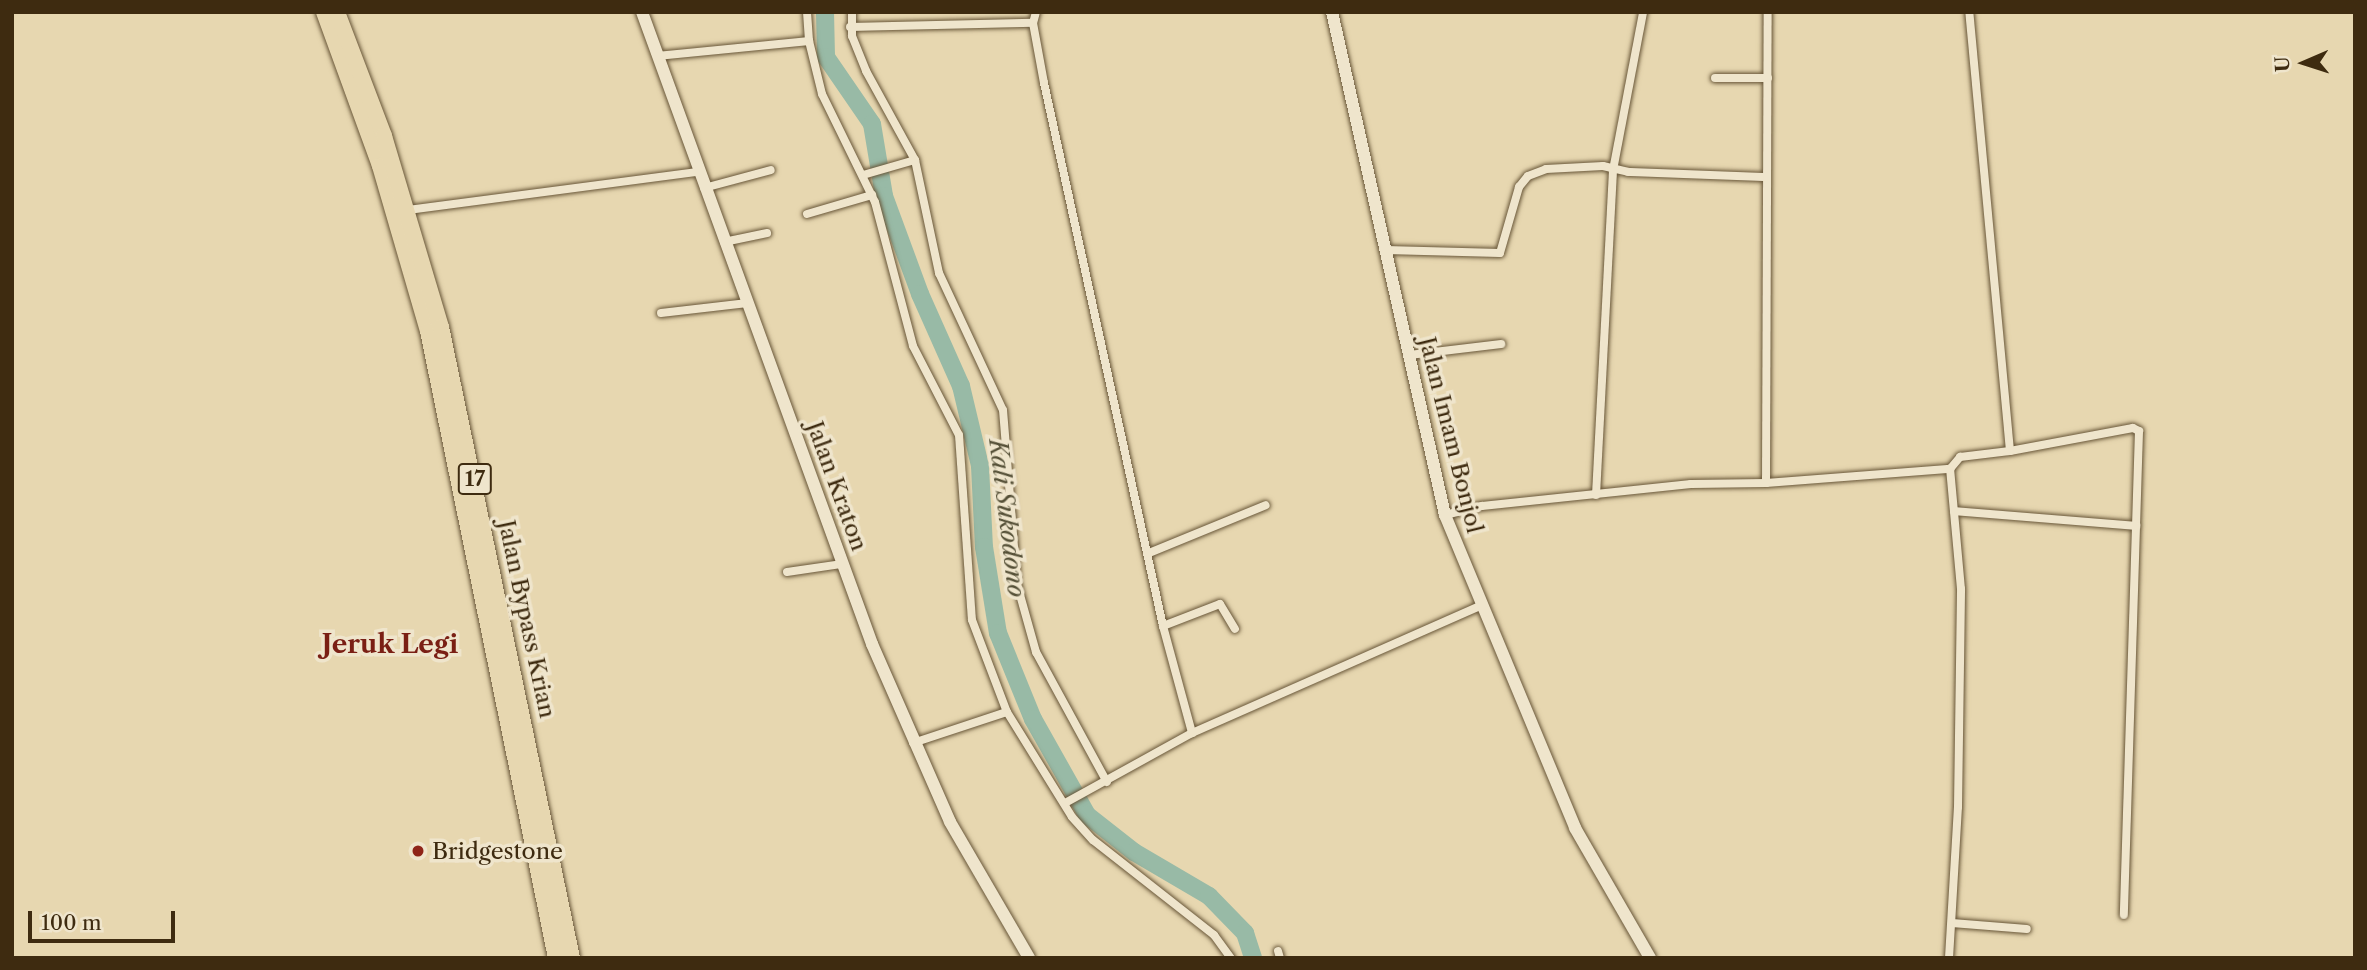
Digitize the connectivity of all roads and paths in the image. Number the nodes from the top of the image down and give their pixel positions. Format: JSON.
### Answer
{"nodes":[{"id":1,"x":324,"y":12,"type":"edge"},
{"id":2,"x":337,"y":12,"type":"edge"},
{"id":3,"x":642,"y":12,"type":"edge"},
{"id":4,"x":807,"y":12,"type":"edge"},
{"id":5,"x":852,"y":12,"type":"edge"},
{"id":6,"x":1036,"y":12,"type":"edge"},
{"id":7,"x":1332,"y":12,"type":"edge"},
{"id":8,"x":1643,"y":12,"type":"edge"},
{"id":9,"x":1768,"y":12,"type":"edge"},
{"id":10,"x":1969,"y":12,"type":"edge"},
{"id":11,"x":1033,"y":23,"type":"junction"},
{"id":12,"x":850,"y":27,"type":"junction"},
{"id":13,"x":809,"y":41,"type":"junction"},
{"id":14,"x":657,"y":56,"type":"junction"},
{"id":15,"x":1715,"y":78,"type":"dead end"},
{"id":16,"x":1768,"y":78,"type":"junction"},
{"id":17,"x":911,"y":161,"type":"junction"},
{"id":18,"x":771,"y":170,"type":"dead end"},
{"id":19,"x":1613,"y":170,"type":"junction"},
{"id":20,"x":698,"y":172,"type":"junction"},
{"id":21,"x":867,"y":174,"type":"junction"},
{"id":22,"x":1766,"y":177,"type":"junction"},
{"id":23,"x":704,"y":188,"type":"junction"},
{"id":24,"x":872,"y":195,"type":"junction"},
{"id":25,"x":408,"y":210,"type":"junction"},
{"id":26,"x":807,"y":214,"type":"dead end"},
{"id":27,"x":766,"y":233,"type":"dead end"},
{"id":28,"x":724,"y":242,"type":"junction"},
{"id":29,"x":1386,"y":250,"type":"junction"},
{"id":30,"x":747,"y":303,"type":"junction"},
{"id":31,"x":661,"y":313,"type":"dead end"},
{"id":32,"x":1500,"y":344,"type":"dead end"},
{"id":33,"x":1409,"y":355,"type":"junction"},
{"id":34,"x":2010,"y":451,"type":"junction"},
{"id":35,"x":1951,"y":469,"type":"junction"},
{"id":36,"x":1766,"y":483,"type":"junction"},
{"id":37,"x":1596,"y":495,"type":"junction"},
{"id":38,"x":1266,"y":505,"type":"dead end"},
{"id":39,"x":1954,"y":511,"type":"junction"},
{"id":40,"x":1445,"y":514,"type":"junction"},
{"id":41,"x":2136,"y":526,"type":"junction"},
{"id":42,"x":1149,"y":553,"type":"junction"},
{"id":43,"x":842,"y":564,"type":"junction"},
{"id":44,"x":787,"y":572,"type":"dead end"},
{"id":45,"x":1480,"y":606,"type":"junction"},
{"id":46,"x":1163,"y":626,"type":"junction"},
{"id":47,"x":1235,"y":629,"type":"dead end"},
{"id":48,"x":1007,"y":712,"type":"junction"},
{"id":49,"x":1192,"y":733,"type":"junction"},
{"id":50,"x":913,"y":743,"type":"junction"},
{"id":51,"x":1104,"y":784,"type":"junction"},
{"id":52,"x":1069,"y":801,"type":"junction"},
{"id":53,"x":2124,"y":915,"type":"dead end"},
{"id":54,"x":1952,"y":923,"type":"junction"},
{"id":55,"x":2027,"y":929,"type":"dead end"},
{"id":56,"x":556,"y":958,"type":"edge"},
{"id":57,"x":572,"y":958,"type":"edge"},
{"id":58,"x":1029,"y":958,"type":"edge"},
{"id":59,"x":1231,"y":958,"type":"edge"},
{"id":60,"x":1650,"y":958,"type":"edge"},
{"id":61,"x":1949,"y":958,"type":"edge"}],
"edges":[{"from":1,"to":56,"type":"highway","name":"Jalan Bypass Krian","number":"17"},
{"from":2,"to":25,"type":"highway","name":"Jalan Bypass Krian","number":"17"},
{"from":3,"to":14,"type":"street","name":"Jalan Kraton"},
{"from":4,"to":13,"type":"street"},
{"from":5,"to":12,"type":"street"},
{"from":6,"to":11,"type":"street"},
{"from":7,"to":29,"type":"street","name":"Jalan Imam Bonjol"},
{"from":8,"to":19,"type":"street"},
{"from":9,"to":16,"type":"street"},
{"from":10,"to":34,"type":"street"},
{"from":11,"to":12,"type":"street"},
{"from":11,"to":42,"type":"street"},
{"from":12,"to":17,"type":"street"},
{"from":13,"to":14,"type":"street"},
{"from":13,"to":21,"type":"street"},
{"from":14,"to":20,"type":"street","name":"Jalan Kraton"},
{"from":15,"to":16,"type":"street"},
{"from":16,"to":22,"type":"street"},
{"from":17,"to":21,"type":"street"},
{"from":17,"to":51,"type":"street"},
{"from":18,"to":23,"type":"street"},
{"from":19,"to":22,"type":"street"},
{"from":19,"to":29,"type":"street"},
{"from":19,"to":37,"type":"street"},
{"from":20,"to":23,"type":"street","name":"Jalan Kraton"},
{"from":20,"to":25,"type":"street"},
{"from":21,"to":24,"type":"street"},
{"from":22,"to":36,"type":"street"},
{"from":23,"to":28,"type":"street","name":"Jalan Kraton"},
{"from":24,"to":26,"type":"street"},
{"from":24,"to":48,"type":"street"},
{"from":25,"to":57,"type":"highway","name":"Jalan Bypass Krian","number":"17"},
{"from":27,"to":28,"type":"street"},
{"from":28,"to":30,"type":"street","name":"Jalan Kraton"},
{"from":29,"to":33,"type":"street","name":"Jalan Imam Bonjol"},
{"from":30,"to":31,"type":"street"},
{"from":30,"to":43,"type":"street","name":"Jalan Kraton"},
{"from":32,"to":33,"type":"street"},
{"from":33,"to":40,"type":"street","name":"Jalan Imam Bonjol"},
{"from":34,"to":35,"type":"street"},
{"from":34,"to":41,"type":"street"},
{"from":35,"to":36,"type":"street"},
{"from":35,"to":39,"type":"street"},
{"from":36,"to":37,"type":"street"},
{"from":37,"to":40,"type":"street"},
{"from":38,"to":42,"type":"street"},
{"from":39,"to":41,"type":"street"},
{"from":39,"to":54,"type":"street"},
{"from":40,"to":45,"type":"street","name":"Jalan Imam Bonjol"},
{"from":41,"to":53,"type":"street"},
{"from":42,"to":46,"type":"street"},
{"from":43,"to":44,"type":"street"},
{"from":43,"to":50,"type":"street","name":"Jalan Kraton"},
{"from":45,"to":49,"type":"street"},
{"from":45,"to":60,"type":"street","name":"Jalan Imam Bonjol"},
{"from":46,"to":47,"type":"street"},
{"from":46,"to":49,"type":"street"},
{"from":48,"to":50,"type":"street"},
{"from":48,"to":52,"type":"street"},
{"from":49,"to":51,"type":"street"},
{"from":50,"to":58,"type":"street","name":"Jalan Kraton"},
{"from":51,"to":52,"type":"street"},
{"from":52,"to":59,"type":"street"},
{"from":54,"to":55,"type":"street"},
{"from":54,"to":61,"type":"street"}]}
